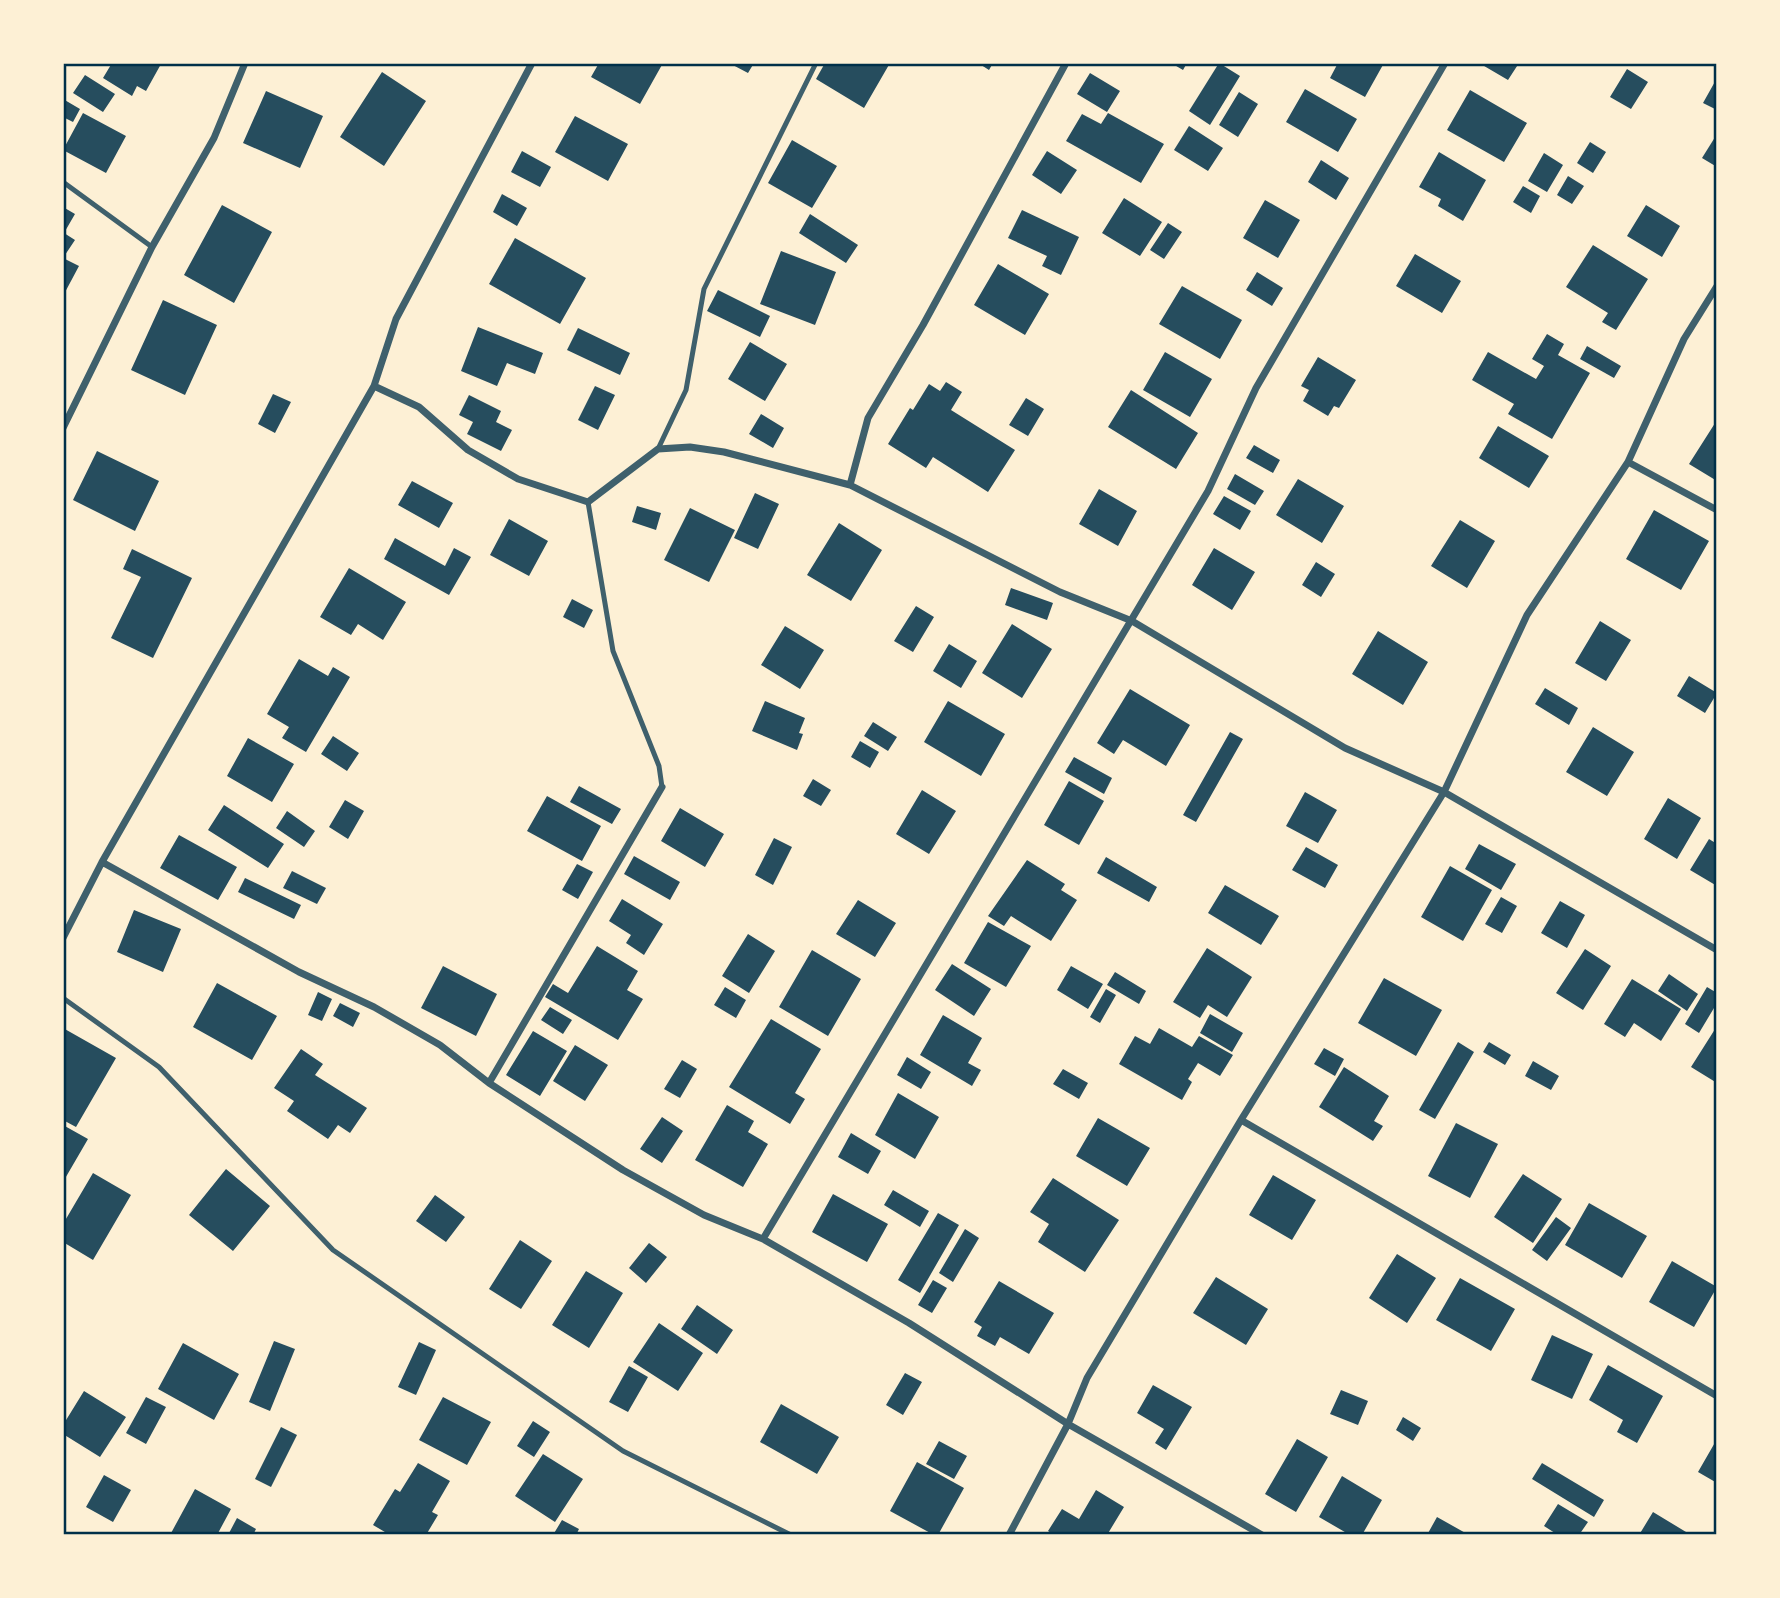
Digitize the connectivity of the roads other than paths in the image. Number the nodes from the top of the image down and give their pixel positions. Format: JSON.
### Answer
{"nodes":[{"id":1,"x":245,"y":63,"type":"edge"},
{"id":2,"x":532,"y":63,"type":"edge"},
{"id":3,"x":816,"y":63,"type":"edge"},
{"id":4,"x":1066,"y":63,"type":"edge"},
{"id":5,"x":1445,"y":63,"type":"edge"},
{"id":6,"x":63,"y":182,"type":"edge"},
{"id":7,"x":152,"y":247,"type":"junction"},
{"id":8,"x":1717,"y":286,"type":"edge"},
{"id":9,"x":374,"y":386,"type":"junction"},
{"id":10,"x":63,"y":428,"type":"edge"},
{"id":11,"x":658,"y":449,"type":"junction"},
{"id":12,"x":1628,"y":463,"type":"junction"},
{"id":13,"x":849,"y":485,"type":"junction"},
{"id":14,"x":588,"y":502,"type":"junction"},
{"id":15,"x":1717,"y":509,"type":"edge"},
{"id":16,"x":1132,"y":621,"type":"junction"},
{"id":17,"x":662,"y":787,"type":"joint"},
{"id":18,"x":1444,"y":792,"type":"junction"},
{"id":19,"x":102,"y":862,"type":"junction"},
{"id":20,"x":63,"y":938,"type":"edge"},
{"id":21,"x":1717,"y":950,"type":"edge"},
{"id":22,"x":63,"y":998,"type":"edge"},
{"id":23,"x":489,"y":1083,"type":"junction"},
{"id":24,"x":1241,"y":1120,"type":"junction"},
{"id":25,"x":762,"y":1239,"type":"junction"},
{"id":26,"x":1717,"y":1396,"type":"edge"},
{"id":27,"x":1068,"y":1424,"type":"junction"},
{"id":28,"x":791,"y":1535,"type":"edge"},
{"id":29,"x":1009,"y":1535,"type":"edge"},
{"id":30,"x":1262,"y":1535,"type":"edge"}],
"edges":[{"from":1,"to":7,"type":"street"},
{"from":2,"to":9,"type":"street"},
{"from":3,"to":11,"type":"lane"},
{"from":4,"to":13,"type":"street"},
{"from":5,"to":16,"type":"street"},
{"from":6,"to":7,"type":"lane"},
{"from":7,"to":10,"type":"street"},
{"from":8,"to":12,"type":"street"},
{"from":9,"to":14,"type":"street"},
{"from":9,"to":19,"type":"street"},
{"from":11,"to":13,"type":"street"},
{"from":11,"to":14,"type":"street"},
{"from":12,"to":15,"type":"street"},
{"from":12,"to":18,"type":"street"},
{"from":13,"to":16,"type":"street"},
{"from":14,"to":17,"type":"lane"},
{"from":16,"to":18,"type":"street"},
{"from":16,"to":25,"type":"street"},
{"from":17,"to":23,"type":"street"},
{"from":18,"to":21,"type":"street"},
{"from":18,"to":24,"type":"street"},
{"from":19,"to":20,"type":"street"},
{"from":19,"to":23,"type":"street"},
{"from":22,"to":28,"type":"lane"},
{"from":23,"to":25,"type":"street"},
{"from":24,"to":26,"type":"street"},
{"from":24,"to":27,"type":"street"},
{"from":25,"to":27,"type":"street"},
{"from":27,"to":29,"type":"street"},
{"from":27,"to":30,"type":"street"}]}
